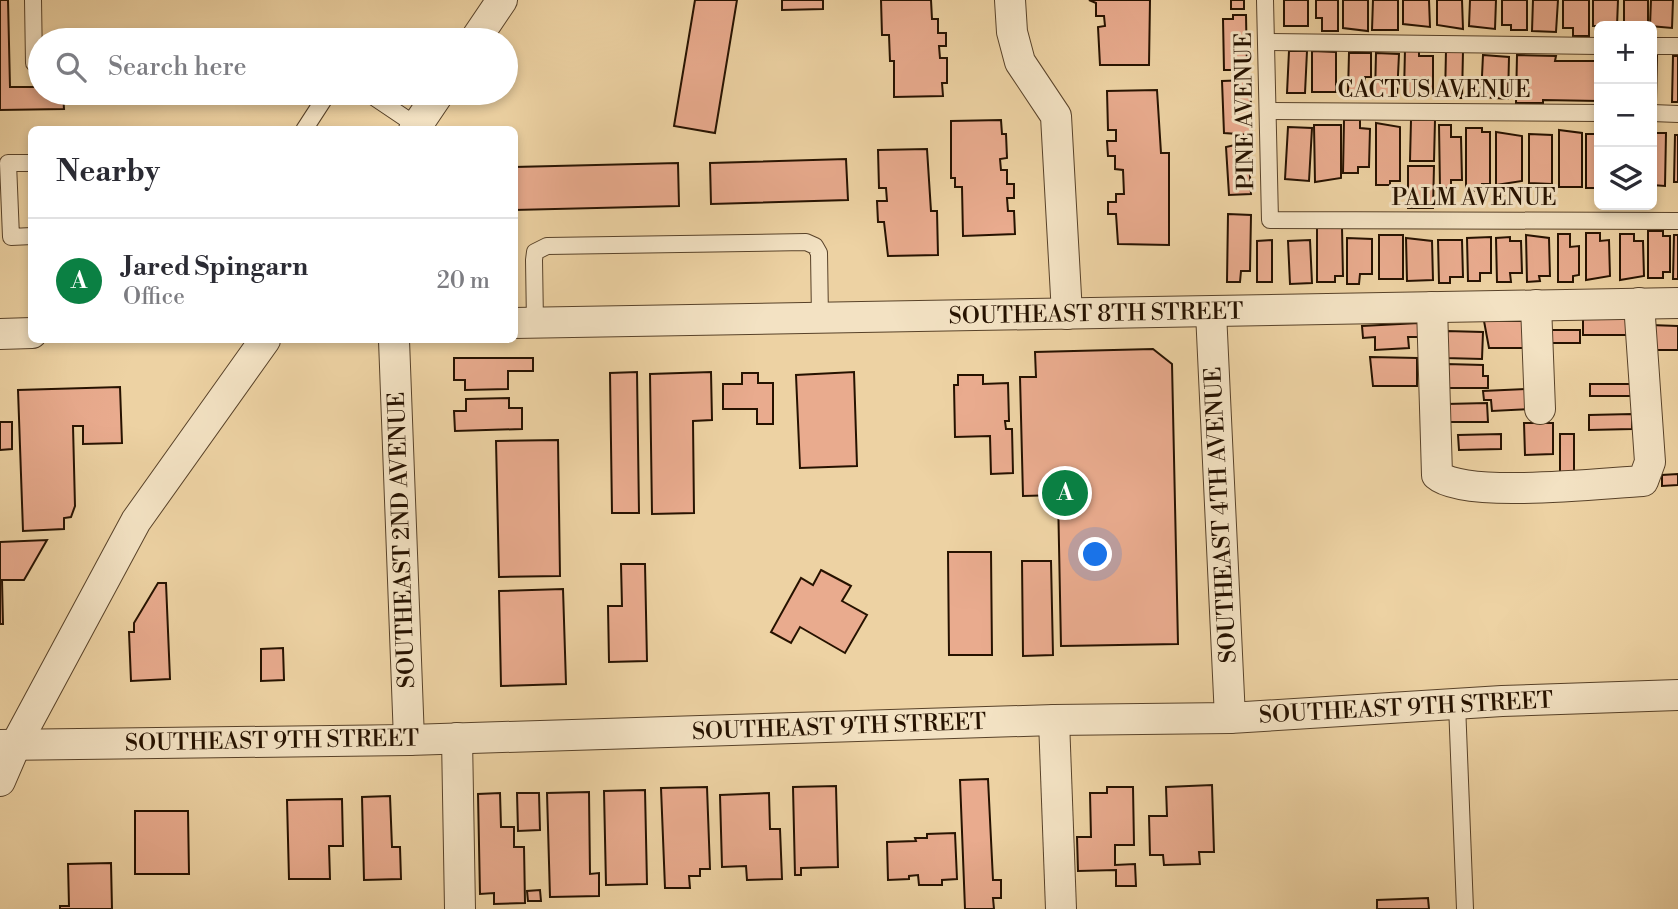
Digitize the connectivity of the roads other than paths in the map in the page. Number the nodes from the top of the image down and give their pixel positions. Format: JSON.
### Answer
{"nodes":[{"id":1,"x":33,"y":0,"type":"edge"},
{"id":2,"x":502,"y":0,"type":"edge"},
{"id":3,"x":1010,"y":0,"type":"edge"},
{"id":4,"x":1265,"y":0,"type":"edge"},
{"id":5,"x":33,"y":28,"type":"edge"},
{"id":6,"x":483,"y":28,"type":"edge"},
{"id":7,"x":1267,"y":43,"type":"junction"},
{"id":8,"x":1594,"y":46,"type":"edge"},
{"id":9,"x":1657,"y":46,"type":"edge"},
{"id":10,"x":1678,"y":46,"type":"edge"},
{"id":11,"x":320,"y":105,"type":"edge"},
{"id":12,"x":384,"y":105,"type":"edge"},
{"id":13,"x":431,"y":105,"type":"edge"},
{"id":14,"x":1268,"y":111,"type":"junction"},
{"id":15,"x":1594,"y":113,"type":"edge"},
{"id":16,"x":1657,"y":113,"type":"edge"},
{"id":17,"x":1678,"y":114,"type":"edge"},
{"id":18,"x":307,"y":126,"type":"edge"},
{"id":19,"x":413,"y":126,"type":"edge"},
{"id":20,"x":417,"y":126,"type":"edge"},
{"id":21,"x":28,"y":163,"type":"edge"},
{"id":22,"x":1270,"y":220,"type":"joint"},
{"id":23,"x":1678,"y":221,"type":"edge"},
{"id":24,"x":28,"y":236,"type":"edge"},
{"id":25,"x":1639,"y":303,"type":"junction"},
{"id":26,"x":1678,"y":303,"type":"edge"},
{"id":27,"x":1536,"y":305,"type":"junction"},
{"id":28,"x":1432,"y":307,"type":"junction"},
{"id":29,"x":1211,"y":312,"type":"junction"},
{"id":30,"x":1067,"y":314,"type":"junction"},
{"id":31,"x":820,"y":318,"type":"junction"},
{"id":32,"x":525,"y":323,"type":"edge"},
{"id":33,"x":28,"y":333,"type":"edge"},
{"id":34,"x":0,"y":334,"type":"edge"},
{"id":35,"x":263,"y":343,"type":"edge"},
{"id":36,"x":394,"y":343,"type":"edge"},
{"id":37,"x":1541,"y":409,"type":"dead end"},
{"id":38,"x":1678,"y":695,"type":"edge"},
{"id":39,"x":1457,"y":704,"type":"junction"},
{"id":40,"x":1230,"y":718,"type":"junction"},
{"id":41,"x":1054,"y":720,"type":"junction"},
{"id":42,"x":457,"y":738,"type":"junction"},
{"id":43,"x":409,"y":740,"type":"junction"},
{"id":44,"x":8,"y":744,"type":"edge"},
{"id":45,"x":0,"y":781,"type":"edge"},
{"id":46,"x":460,"y":909,"type":"edge"},
{"id":47,"x":1061,"y":909,"type":"edge"},
{"id":48,"x":1465,"y":909,"type":"edge"}],
"edges":[{"from":1,"to":5,"type":"lane"},
{"from":2,"to":6,"type":"street"},
{"from":3,"to":30,"type":"street"},
{"from":4,"to":7,"type":"lane","name":"PINE AVENUE"},
{"from":7,"to":8,"type":"lane"},
{"from":7,"to":14,"type":"lane","name":"PINE AVENUE"},
{"from":9,"to":10,"type":"lane"},
{"from":11,"to":18,"type":"lane"},
{"from":12,"to":19,"type":"lane"},
{"from":13,"to":20,"type":"street"},
{"from":14,"to":15,"type":"lane","name":"CACTUS AVENUE"},
{"from":14,"to":22,"type":"lane","name":"PINE AVENUE"},
{"from":16,"to":17,"type":"lane"},
{"from":21,"to":24,"type":"lane"},
{"from":22,"to":23,"type":"lane","name":"PALM AVENUE"},
{"from":25,"to":26,"type":"street","name":"SOUTHEAST 8TH STREET"},
{"from":25,"to":27,"type":"street","name":"SOUTHEAST 8TH STREET"},
{"from":25,"to":28,"type":"street"},
{"from":27,"to":28,"type":"street","name":"SOUTHEAST 8TH STREET"},
{"from":27,"to":37,"type":"street"},
{"from":28,"to":29,"type":"street","name":"SOUTHEAST 8TH STREET"},
{"from":29,"to":30,"type":"street","name":"SOUTHEAST 8TH STREET"},
{"from":29,"to":40,"type":"street","name":"SOUTHEAST 4TH AVENUE"},
{"from":30,"to":31,"type":"street","name":"SOUTHEAST 8TH STREET"},
{"from":31,"to":32,"type":"street","name":"SOUTHEAST 8TH STREET"},
{"from":31,"to":32,"type":"lane"},
{"from":33,"to":34,"type":"street"},
{"from":35,"to":44,"type":"street"},
{"from":36,"to":43,"type":"street","name":"SOUTHEAST 2ND AVENUE"},
{"from":38,"to":39,"type":"street","name":"SOUTHEAST 9TH STREET"},
{"from":39,"to":40,"type":"street","name":"SOUTHEAST 9TH STREET"},
{"from":39,"to":48,"type":"lane"},
{"from":40,"to":41,"type":"street","name":"SOUTHEAST 9TH STREET"},
{"from":41,"to":42,"type":"street","name":"SOUTHEAST 9TH STREET"},
{"from":41,"to":47,"type":"street"},
{"from":42,"to":43,"type":"street","name":"SOUTHEAST 9TH STREET"},
{"from":42,"to":46,"type":"street"},
{"from":43,"to":44,"type":"street","name":"SOUTHEAST 9TH STREET"},
{"from":44,"to":45,"type":"street"}]}
